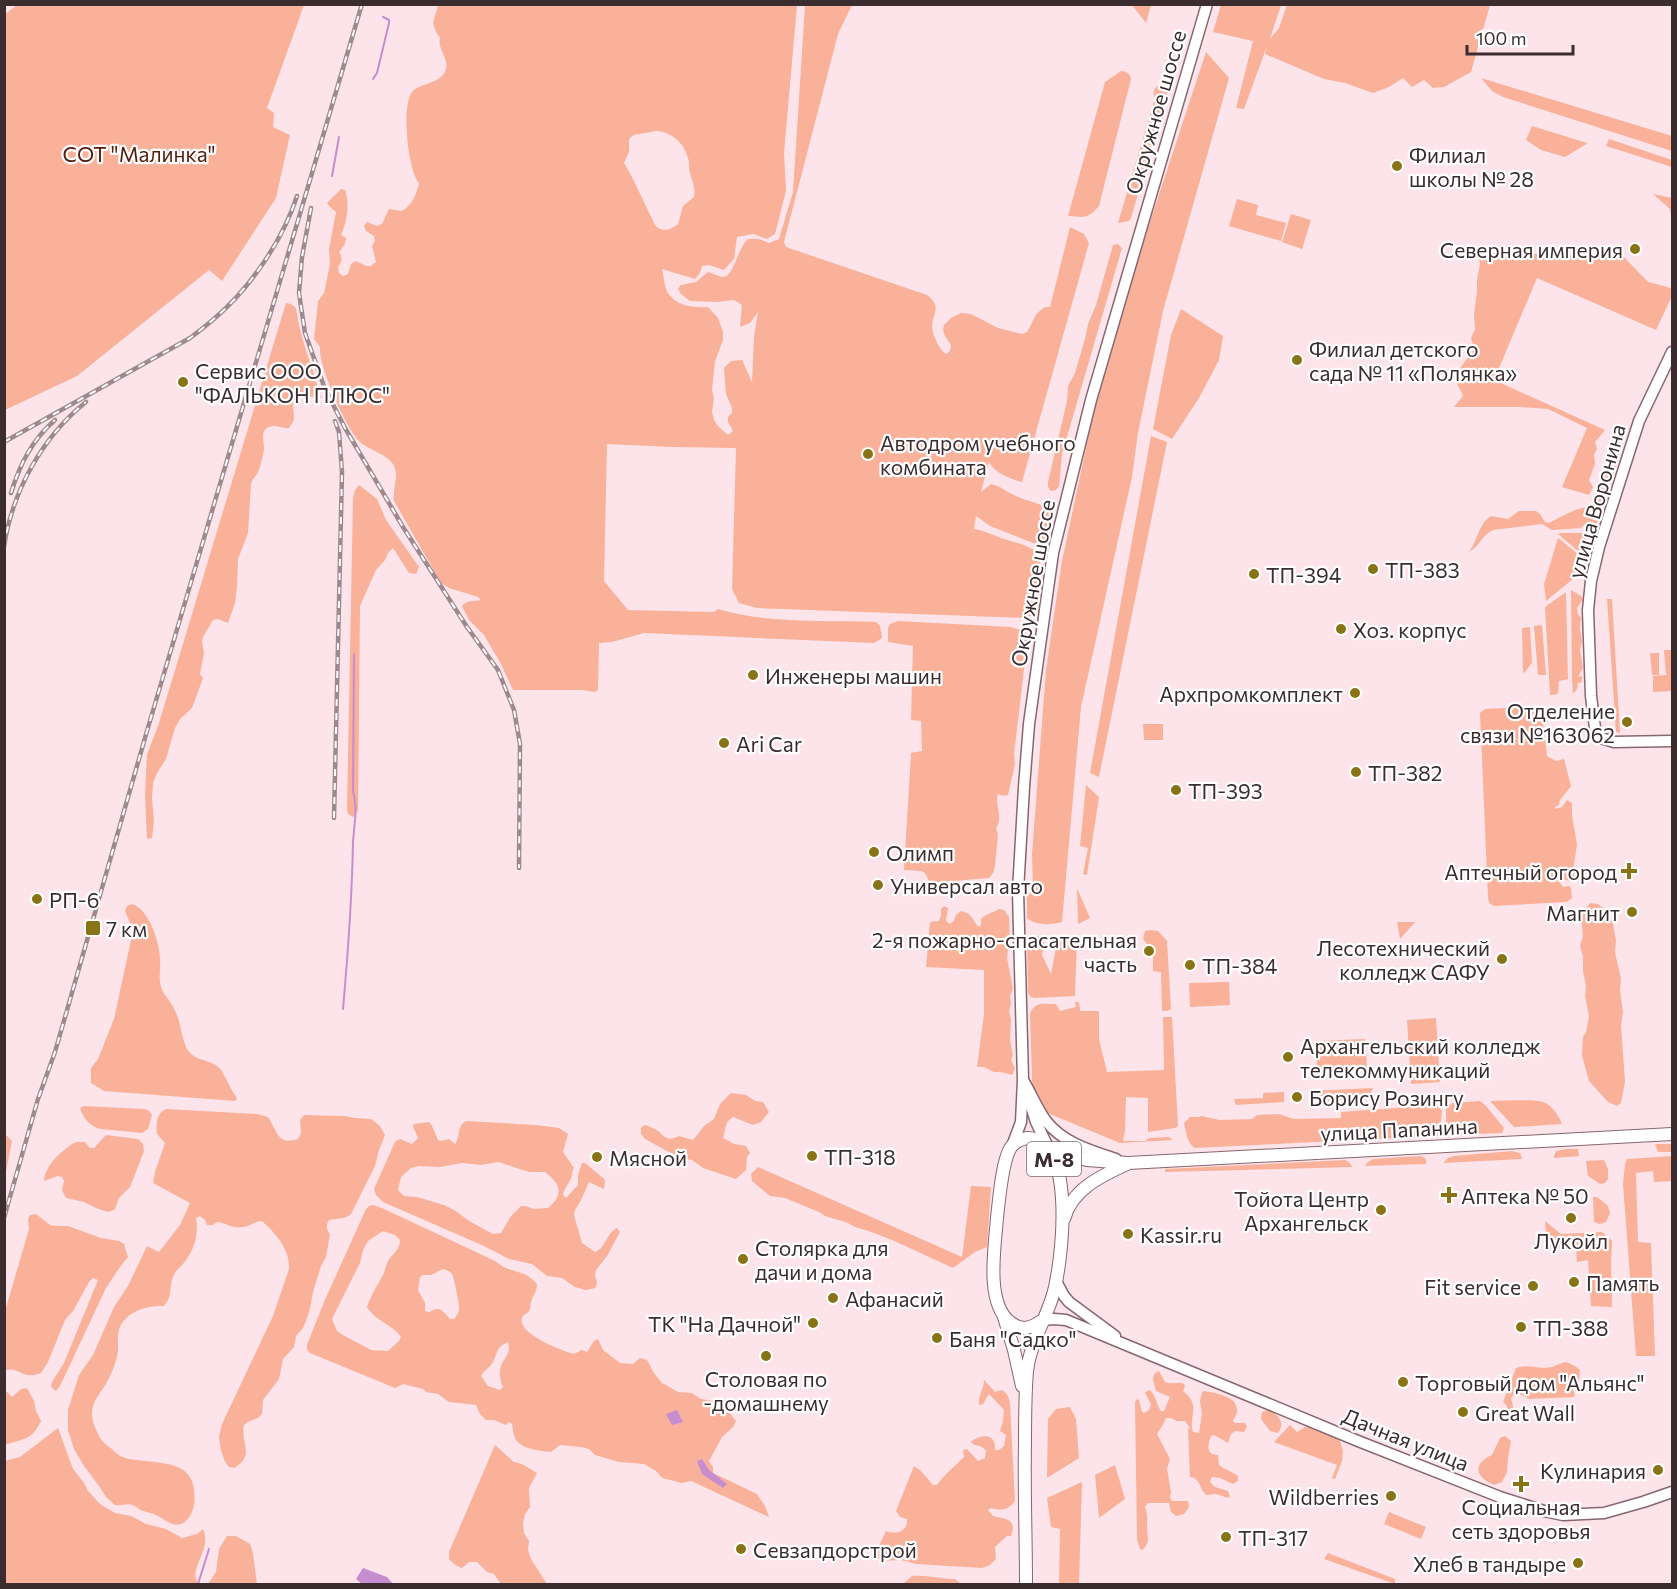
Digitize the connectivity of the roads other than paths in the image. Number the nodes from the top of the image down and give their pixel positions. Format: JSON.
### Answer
{"nodes":[{"id":1,"x":1207,"y":4,"type":"edge"},
{"id":2,"x":1672,"y":352,"type":"edge"},
{"id":3,"x":1672,"y":741,"type":"edge"},
{"id":4,"x":1023,"y":1080,"type":"junction"},
{"id":5,"x":1672,"y":1134,"type":"edge"},
{"id":6,"x":1011,"y":1148,"type":"junction"},
{"id":7,"x":1049,"y":1149,"type":"junction"},
{"id":8,"x":1128,"y":1163,"type":"junction"},
{"id":9,"x":1062,"y":1226,"type":"junction"},
{"id":10,"x":1056,"y":1281,"type":"junction"},
{"id":11,"x":1004,"y":1317,"type":"junction"},
{"id":12,"x":1043,"y":1320,"type":"junction"},
{"id":13,"x":1132,"y":1348,"type":"junction"},
{"id":14,"x":1025,"y":1399,"type":"junction"},
{"id":15,"x":1672,"y":1492,"type":"edge"},
{"id":16,"x":1026,"y":1584,"type":"edge"}],
"edges":[{"from":1,"to":4,"type":"main road","name":"Окружное шоссе"},
{"from":2,"to":3,"type":"main road","name":"улица Воронина"},
{"from":4,"to":6,"type":"main road","name":"Окружное шоссе"},
{"from":4,"to":7,"type":"main road","name":"Окружное шоссе"},
{"from":4,"to":8,"type":"main road","name":"улица Папанина","number":"М-8"},
{"from":5,"to":8,"type":"main road","name":"улица Папанина","number":"М-8"},
{"from":6,"to":7,"type":"main road","number":"М-8"},
{"from":6,"to":11,"type":"main road","name":"Окружное шоссе","number":"М-8"},
{"from":7,"to":8,"type":"main road","name":"улица Папанина","number":"М-8"},
{"from":7,"to":9,"type":"main road","name":"Окружное шоссе","number":"М-8"},
{"from":8,"to":9,"type":"main road","name":"улица Папанина","number":"М-8"},
{"from":9,"to":10,"type":"main road","name":"Окружное шоссе","number":"М-8"},
{"from":10,"to":12,"type":"main road","name":"Окружное шоссе","number":"М-8"},
{"from":10,"to":13,"type":"main road","name":"Дачная улица"},
{"from":11,"to":12,"type":"main road"},
{"from":11,"to":14,"type":"main road","name":"Окружное шоссе","number":"М-8"},
{"from":12,"to":13,"type":"main road","name":"Дачная улица"},
{"from":12,"to":14,"type":"main road","name":"Окружное шоссе","number":"М-8"},
{"from":13,"to":15,"type":"main road","name":"Дачная улица"},
{"from":14,"to":16,"type":"main road","name":"Окружное шоссе","number":"М-8"}]}
